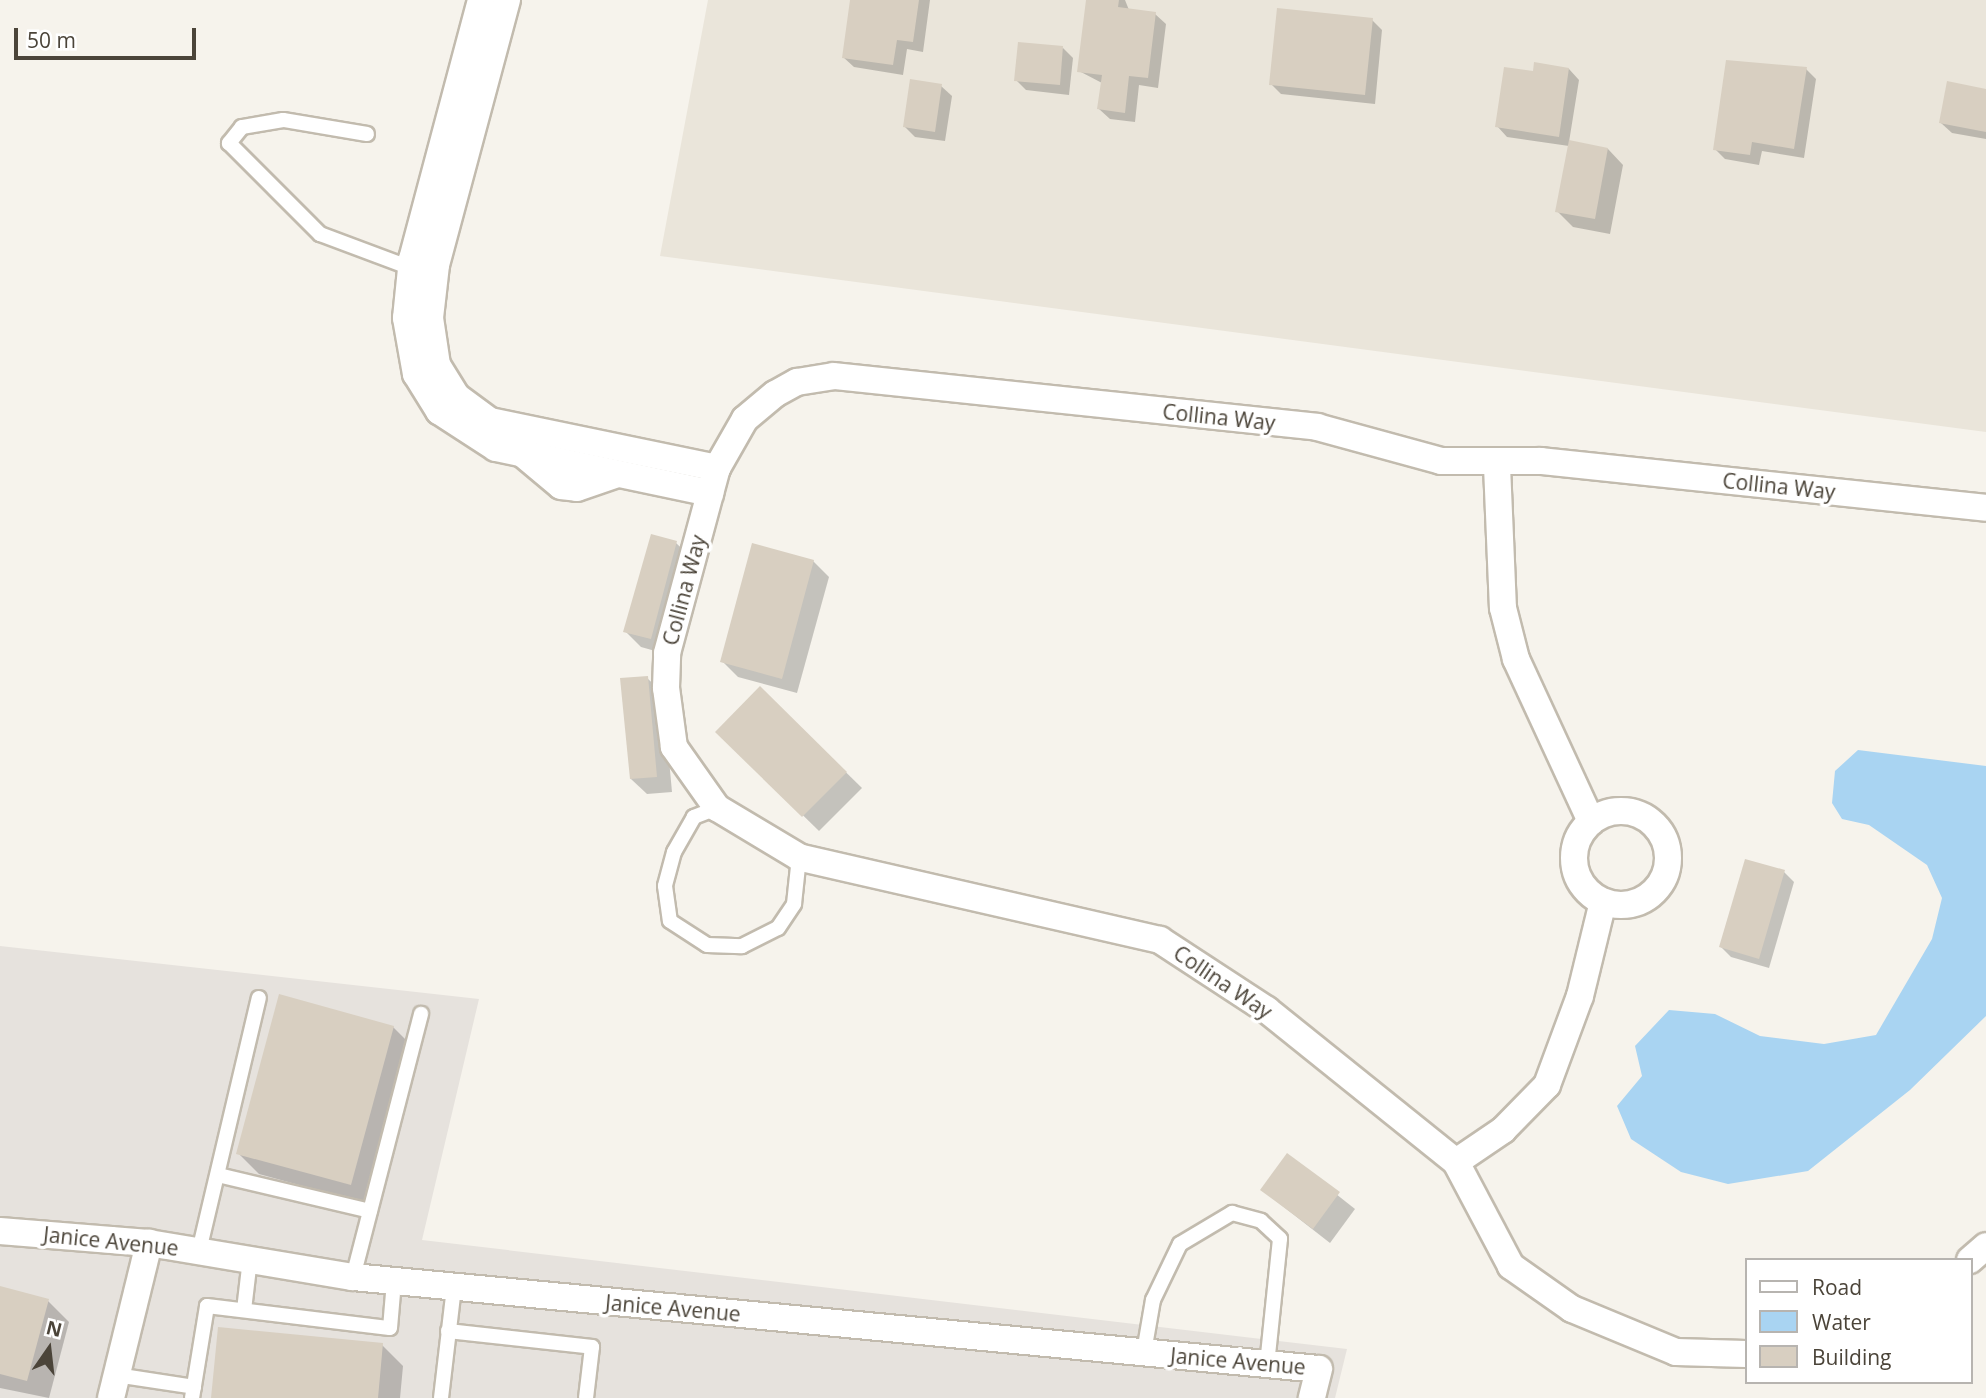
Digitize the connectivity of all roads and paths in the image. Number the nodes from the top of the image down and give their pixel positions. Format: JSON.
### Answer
{"nodes":[{"id":1,"x":481,"y":0,"type":"edge"},
{"id":2,"x":507,"y":0,"type":"edge"},
{"id":3,"x":367,"y":134,"type":"dead end"},
{"id":4,"x":423,"y":271,"type":"junction"},
{"id":5,"x":434,"y":384,"type":"junction"},
{"id":6,"x":1497,"y":466,"type":"junction"},
{"id":7,"x":630,"y":469,"type":"junction"},
{"id":8,"x":714,"y":481,"type":"junction"},
{"id":9,"x":1986,"y":508,"type":"edge"},
{"id":10,"x":717,"y":808,"type":"junction"},
{"id":11,"x":1591,"y":821,"type":"junction"},
{"id":12,"x":799,"y":857,"type":"junction"},
{"id":13,"x":1603,"y":902,"type":"junction"},
{"id":14,"x":259,"y":998,"type":"dead end"},
{"id":15,"x":421,"y":1014,"type":"dead end"},
{"id":16,"x":1455,"y":1162,"type":"junction"},
{"id":17,"x":218,"y":1175,"type":"junction"},
{"id":18,"x":370,"y":1211,"type":"junction"},
{"id":19,"x":0,"y":1231,"type":"edge"},
{"id":20,"x":149,"y":1243,"type":"junction"},
{"id":21,"x":1986,"y":1246,"type":"edge"},
{"id":22,"x":199,"y":1251,"type":"junction"},
{"id":23,"x":1972,"y":1258,"type":"edge"},
{"id":24,"x":250,"y":1259,"type":"junction"},
{"id":25,"x":354,"y":1277,"type":"junction"},
{"id":26,"x":394,"y":1281,"type":"junction"},
{"id":27,"x":454,"y":1287,"type":"junction"},
{"id":28,"x":244,"y":1310,"type":"junction"},
{"id":29,"x":448,"y":1332,"type":"junction"},
{"id":30,"x":1144,"y":1352,"type":"junction"},
{"id":31,"x":1744,"y":1354,"type":"edge"},
{"id":32,"x":1267,"y":1364,"type":"junction"},
{"id":33,"x":113,"y":1387,"type":"edge"},
{"id":34,"x":193,"y":1393,"type":"edge"},
{"id":35,"x":441,"y":1398,"type":"edge"},
{"id":36,"x":586,"y":1398,"type":"edge"},
{"id":37,"x":1312,"y":1398,"type":"edge"}],
"edges":[{"from":1,"to":4,"type":"street"},
{"from":2,"to":4,"type":"street"},
{"from":3,"to":4,"type":"lane"},
{"from":4,"to":5,"type":"street"},
{"from":5,"to":7,"type":"street"},
{"from":5,"to":7,"type":"street"},
{"from":6,"to":8,"type":"street","name":"Collina Way"},
{"from":6,"to":9,"type":"street","name":"Collina Way"},
{"from":6,"to":11,"type":"street"},
{"from":7,"to":8,"type":"street"},
{"from":8,"to":10,"type":"street","name":"Collina Way"},
{"from":10,"to":12,"type":"street","name":"Collina Way"},
{"from":10,"to":12,"type":"lane"},
{"from":11,"to":13,"type":"street"},
{"from":11,"to":13,"type":"street"},
{"from":12,"to":16,"type":"street","name":"Collina Way"},
{"from":13,"to":16,"type":"street"},
{"from":14,"to":17,"type":"lane"},
{"from":15,"to":18,"type":"lane"},
{"from":16,"to":31,"type":"street","name":"Collina Way"},
{"from":17,"to":18,"type":"lane"},
{"from":17,"to":22,"type":"lane"},
{"from":18,"to":25,"type":"lane"},
{"from":19,"to":20,"type":"street","name":"Janice Avenue"},
{"from":20,"to":22,"type":"street","name":"Janice Avenue"},
{"from":20,"to":33,"type":"street"},
{"from":21,"to":23,"type":"street"},
{"from":22,"to":24,"type":"street","name":"Janice Avenue"},
{"from":24,"to":25,"type":"street","name":"Janice Avenue"},
{"from":24,"to":28,"type":"lane"},
{"from":25,"to":26,"type":"street","name":"Janice Avenue"},
{"from":26,"to":27,"type":"street","name":"Janice Avenue"},
{"from":26,"to":28,"type":"lane"},
{"from":27,"to":29,"type":"lane"},
{"from":27,"to":30,"type":"street","name":"Janice Avenue"},
{"from":28,"to":34,"type":"lane"},
{"from":29,"to":35,"type":"lane"},
{"from":29,"to":36,"type":"lane"},
{"from":30,"to":32,"type":"street","name":"Janice Avenue"},
{"from":30,"to":32,"type":"lane"},
{"from":32,"to":37,"type":"street","name":"Janice Avenue"},
{"from":33,"to":34,"type":"lane"}]}
